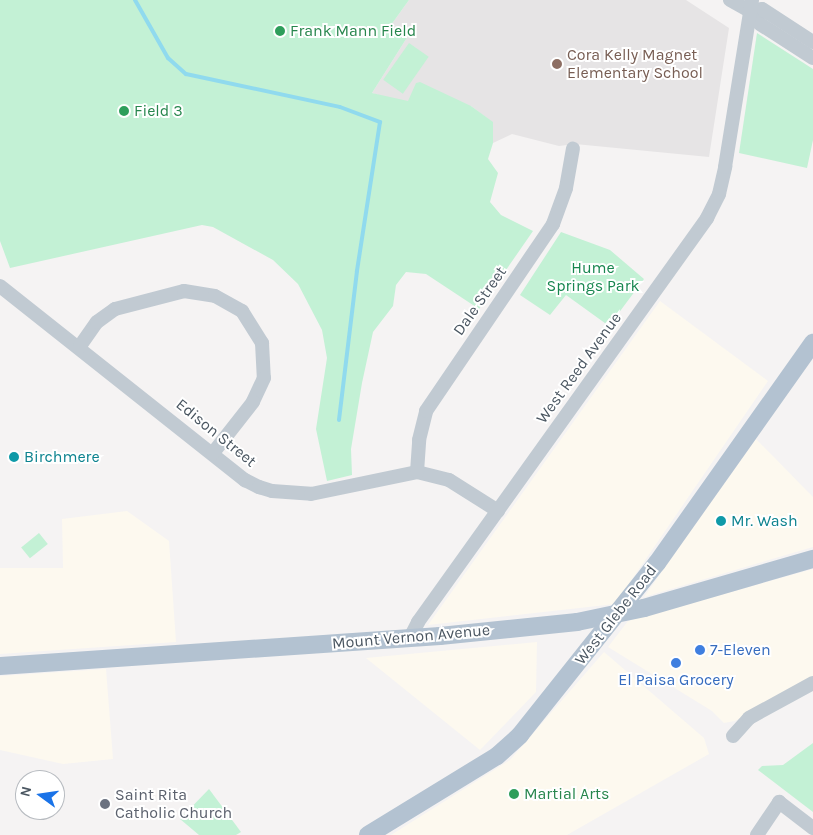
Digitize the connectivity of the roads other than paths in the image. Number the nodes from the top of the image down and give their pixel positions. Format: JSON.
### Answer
{"nodes":[{"id":1,"x":730,"y":0,"type":"edge"},
{"id":2,"x":751,"y":5,"type":"edge"},
{"id":3,"x":813,"y":42,"type":"edge"},
{"id":4,"x":813,"y":58,"type":"edge"},
{"id":5,"x":573,"y":149,"type":"dead end"},
{"id":6,"x":0,"y":286,"type":"edge"},
{"id":7,"x":80,"y":346,"type":"junction"},
{"id":8,"x":811,"y":352,"type":"edge"},
{"id":9,"x":213,"y":453,"type":"junction"},
{"id":10,"x":417,"y":472,"type":"junction"},
{"id":11,"x":498,"y":511,"type":"junction"},
{"id":12,"x":813,"y":558,"type":"edge"},
{"id":13,"x":618,"y":614,"type":"junction"},
{"id":14,"x":410,"y":638,"type":"junction"},
{"id":15,"x":0,"y":666,"type":"edge"},
{"id":16,"x":813,"y":683,"type":"edge"},
{"id":17,"x":733,"y":736,"type":"dead end"},
{"id":18,"x":813,"y":828,"type":"edge"},
{"id":19,"x":368,"y":835,"type":"edge"},
{"id":20,"x":757,"y":835,"type":"edge"}],
"edges":[{"from":1,"to":2,"type":"street"},
{"from":2,"to":3,"type":"street"},
{"from":2,"to":4,"type":"street"},
{"from":2,"to":11,"type":"street","name":"West Reed Avenue"},
{"from":5,"to":10,"type":"street","name":"Dale Street"},
{"from":6,"to":7,"type":"street","name":"Edison Street"},
{"from":7,"to":9,"type":"street","name":"Edison Street"},
{"from":7,"to":9,"type":"street"},
{"from":8,"to":13,"type":"main road","name":"West Glebe Road"},
{"from":9,"to":10,"type":"street","name":"Edison Street"},
{"from":10,"to":11,"type":"street","name":"Edison Street"},
{"from":11,"to":14,"type":"street","name":"West Reed Avenue"},
{"from":12,"to":13,"type":"main road","name":"Mount Vernon Avenue"},
{"from":13,"to":14,"type":"main road","name":"Mount Vernon Avenue"},
{"from":13,"to":19,"type":"main road","name":"West Glebe Road"},
{"from":14,"to":15,"type":"main road","name":"Mount Vernon Avenue"},
{"from":16,"to":17,"type":"street"},
{"from":18,"to":20,"type":"street"}]}
